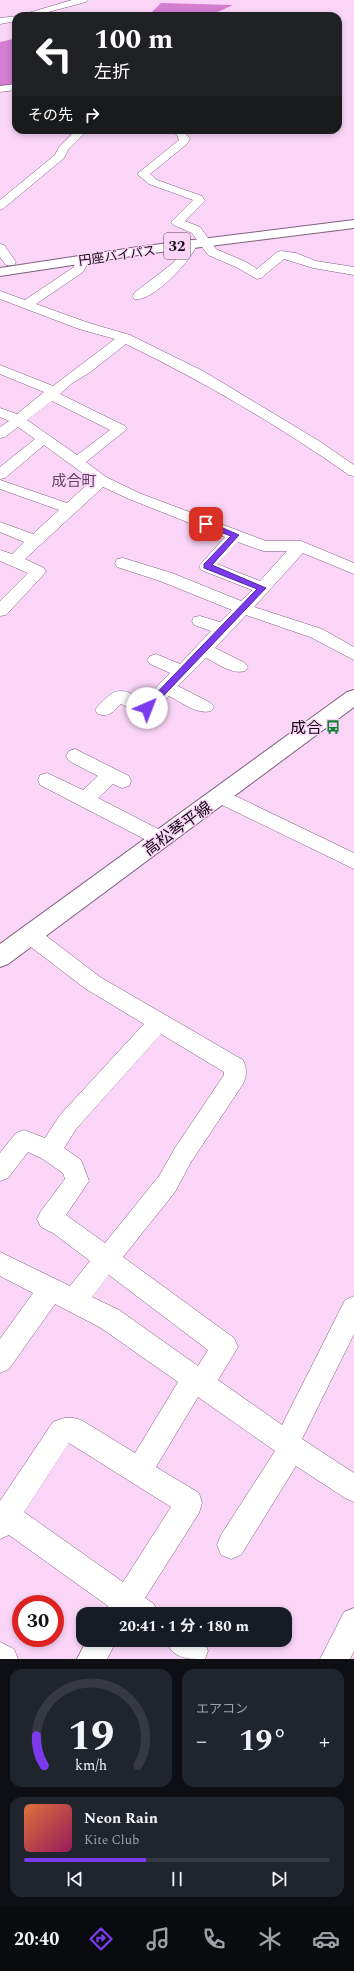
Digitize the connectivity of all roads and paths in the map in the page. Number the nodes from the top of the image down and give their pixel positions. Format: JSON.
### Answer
{"nodes":[{"id":1,"x":83,"y":0,"type":"edge"},
{"id":2,"x":37,"y":12,"type":"edge"},
{"id":3,"x":12,"y":19,"type":"edge"},
{"id":4,"x":2,"y":21,"type":"edge"},
{"id":5,"x":12,"y":24,"type":"edge"},
{"id":6,"x":12,"y":88,"type":"edge"},
{"id":7,"x":0,"y":89,"type":"edge"},
{"id":8,"x":78,"y":134,"type":"edge"},
{"id":9,"x":182,"y":134,"type":"edge"},
{"id":10,"x":0,"y":206,"type":"edge"},
{"id":11,"x":354,"y":216,"type":"edge"},
{"id":12,"x":354,"y":224,"type":"edge"},
{"id":13,"x":199,"y":241,"type":"junction"},
{"id":14,"x":0,"y":248,"type":"edge"},
{"id":15,"x":81,"y":260,"type":"junction"},
{"id":16,"x":3,"y":266,"type":"edge"},
{"id":17,"x":354,"y":271,"type":"edge"},
{"id":18,"x":0,"y":295,"type":"edge"},
{"id":19,"x":139,"y":296,"type":"dead end"},
{"id":20,"x":24,"y":302,"type":"junction"},
{"id":21,"x":0,"y":310,"type":"edge"},
{"id":22,"x":125,"y":338,"type":"junction"},
{"id":23,"x":0,"y":369,"type":"edge"},
{"id":24,"x":51,"y":395,"type":"junction"},
{"id":25,"x":0,"y":412,"type":"edge"},
{"id":26,"x":17,"y":419,"type":"junction"},
{"id":27,"x":0,"y":434,"type":"edge"},
{"id":28,"x":43,"y":439,"type":"junction"},
{"id":29,"x":0,"y":457,"type":"edge"},
{"id":30,"x":15,"y":463,"type":"junction"},
{"id":31,"x":76,"y":463,"type":"junction"},
{"id":32,"x":354,"y":472,"type":"edge"},
{"id":33,"x":0,"y":475,"type":"edge"},
{"id":34,"x":102,"y":480,"type":"junction"},
{"id":35,"x":0,"y":484,"type":"edge"},
{"id":36,"x":70,"y":509,"type":"junction"},
{"id":37,"x":0,"y":527,"type":"edge"},
{"id":38,"x":236,"y":535,"type":"junction"},
{"id":39,"x":36,"y":541,"type":"junction"},
{"id":40,"x":301,"y":546,"type":"junction"},
{"id":41,"x":7,"y":558,"type":"edge"},
{"id":42,"x":124,"y":563,"type":"dead end"},
{"id":43,"x":354,"y":569,"type":"edge"},
{"id":44,"x":263,"y":588,"type":"junction"},
{"id":45,"x":244,"y":609,"type":"junction"},
{"id":46,"x":0,"y":611,"type":"edge"},
{"id":47,"x":200,"y":620,"type":"dead end"},
{"id":48,"x":224,"y":630,"type":"junction"},
{"id":49,"x":204,"y":650,"type":"junction"},
{"id":50,"x":354,"y":654,"type":"edge"},
{"id":51,"x":156,"y":660,"type":"dead end"},
{"id":52,"x":239,"y":667,"type":"dead end"},
{"id":53,"x":182,"y":672,"type":"junction"},
{"id":54,"x":167,"y":688,"type":"junction"},
{"id":55,"x":354,"y":697,"type":"edge"},
{"id":56,"x":205,"y":707,"type":"dead end"},
{"id":57,"x":104,"y":710,"type":"dead end"},
{"id":58,"x":75,"y":756,"type":"dead end"},
{"id":59,"x":47,"y":780,"type":"dead end"},
{"id":60,"x":221,"y":796,"type":"junction"},
{"id":61,"x":85,"y":800,"type":"junction"},
{"id":62,"x":161,"y":839,"type":"junction"},
{"id":63,"x":354,"y":862,"type":"edge"},
{"id":64,"x":30,"y":935,"type":"junction"},
{"id":65,"x":0,"y":957,"type":"edge"},
{"id":66,"x":158,"y":1022,"type":"junction"},
{"id":67,"x":49,"y":1151,"type":"junction"},
{"id":68,"x":0,"y":1171,"type":"edge"},
{"id":69,"x":107,"y":1260,"type":"junction"},
{"id":70,"x":0,"y":1264,"type":"edge"},
{"id":71,"x":51,"y":1289,"type":"junction"},
{"id":72,"x":74,"y":1300,"type":"junction"},
{"id":73,"x":354,"y":1308,"type":"edge"},
{"id":74,"x":0,"y":1360,"type":"edge"},
{"id":75,"x":197,"y":1381,"type":"junction"},
{"id":76,"x":289,"y":1446,"type":"junction"},
{"id":77,"x":139,"y":1472,"type":"junction"},
{"id":78,"x":354,"y":1490,"type":"edge"},
{"id":79,"x":3,"y":1520,"type":"edge"},
{"id":80,"x":231,"y":1544,"type":"dead end"},
{"id":81,"x":126,"y":1607,"type":"edge"},
{"id":82,"x":132,"y":1607,"type":"edge"},
{"id":83,"x":354,"y":1622,"type":"edge"},
{"id":84,"x":99,"y":1647,"type":"edge"},
{"id":85,"x":0,"y":1656,"type":"edge"},
{"id":86,"x":4,"y":1659,"type":"edge"},
{"id":87,"x":91,"y":1659,"type":"edge"},
{"id":88,"x":334,"y":1659,"type":"edge"}],
"edges":[{"from":1,"to":2,"type":"street"},
{"from":3,"to":4,"type":"street"},
{"from":4,"to":5,"type":"street"},
{"from":6,"to":7,"type":"street"},
{"from":8,"to":10,"type":"street"},
{"from":9,"to":13,"type":"street"},
{"from":11,"to":13,"type":"main road","name":"円座バイパス","number":"32"},
{"from":12,"to":13,"type":"main road","name":"円座バイパス","number":"32"},
{"from":13,"to":15,"type":"main road","name":"円座バイパス","number":"32"},
{"from":13,"to":16,"type":"main road","name":"円座バイパス","number":"32"},
{"from":13,"to":17,"type":"street"},
{"from":13,"to":19,"type":"street"},
{"from":14,"to":16,"type":"street"},
{"from":15,"to":16,"type":"main road","name":"円座バイパス","number":"32"},
{"from":15,"to":20,"type":"street"},
{"from":18,"to":20,"type":"street"},
{"from":20,"to":21,"type":"street"},
{"from":20,"to":22,"type":"street"},
{"from":22,"to":24,"type":"street"},
{"from":22,"to":32,"type":"street"},
{"from":23,"to":24,"type":"street"},
{"from":24,"to":26,"type":"street"},
{"from":24,"to":31,"type":"street"},
{"from":25,"to":26,"type":"street"},
{"from":26,"to":27,"type":"street"},
{"from":26,"to":28,"type":"street"},
{"from":28,"to":30,"type":"street"},
{"from":28,"to":31,"type":"street"},
{"from":29,"to":30,"type":"street"},
{"from":30,"to":33,"type":"street"},
{"from":31,"to":34,"type":"street"},
{"from":34,"to":36,"type":"street"},
{"from":34,"to":38,"type":"street"},
{"from":35,"to":36,"type":"street"},
{"from":36,"to":39,"type":"street"},
{"from":37,"to":39,"type":"street"},
{"from":38,"to":40,"type":"street"},
{"from":38,"to":44,"type":"street"},
{"from":39,"to":41,"type":"street"},
{"from":40,"to":43,"type":"street"},
{"from":40,"to":44,"type":"street"},
{"from":41,"to":46,"type":"street"},
{"from":42,"to":45,"type":"street"},
{"from":44,"to":45,"type":"street"},
{"from":45,"to":48,"type":"street"},
{"from":45,"to":50,"type":"street"},
{"from":47,"to":48,"type":"street"},
{"from":48,"to":49,"type":"street"},
{"from":49,"to":52,"type":"street"},
{"from":49,"to":53,"type":"street"},
{"from":51,"to":53,"type":"street"},
{"from":53,"to":54,"type":"street"},
{"from":54,"to":56,"type":"street"},
{"from":54,"to":57,"type":"street"},
{"from":55,"to":60,"type":"main road","name":"高松琴平線"},
{"from":58,"to":61,"type":"street"},
{"from":59,"to":61,"type":"street"},
{"from":60,"to":62,"type":"main road","name":"高松琴平線"},
{"from":60,"to":63,"type":"street"},
{"from":61,"to":62,"type":"street"},
{"from":62,"to":64,"type":"main road","name":"高松琴平線"},
{"from":64,"to":65,"type":"main road","name":"高松琴平線"},
{"from":64,"to":66,"type":"street"},
{"from":66,"to":67,"type":"street"},
{"from":66,"to":69,"type":"street"},
{"from":67,"to":68,"type":"street"},
{"from":67,"to":69,"type":"street"},
{"from":69,"to":72,"type":"street"},
{"from":69,"to":75,"type":"street"},
{"from":70,"to":71,"type":"street"},
{"from":71,"to":72,"type":"street"},
{"from":71,"to":74,"type":"street"},
{"from":72,"to":75,"type":"street"},
{"from":73,"to":76,"type":"street"},
{"from":75,"to":76,"type":"street"},
{"from":75,"to":77,"type":"street"},
{"from":76,"to":78,"type":"street"},
{"from":76,"to":80,"type":"street"},
{"from":77,"to":79,"type":"street"},
{"from":77,"to":82,"type":"street"},
{"from":79,"to":81,"type":"street"},
{"from":83,"to":88,"type":"street"},
{"from":84,"to":87,"type":"street"},
{"from":85,"to":86,"type":"street"}]}
